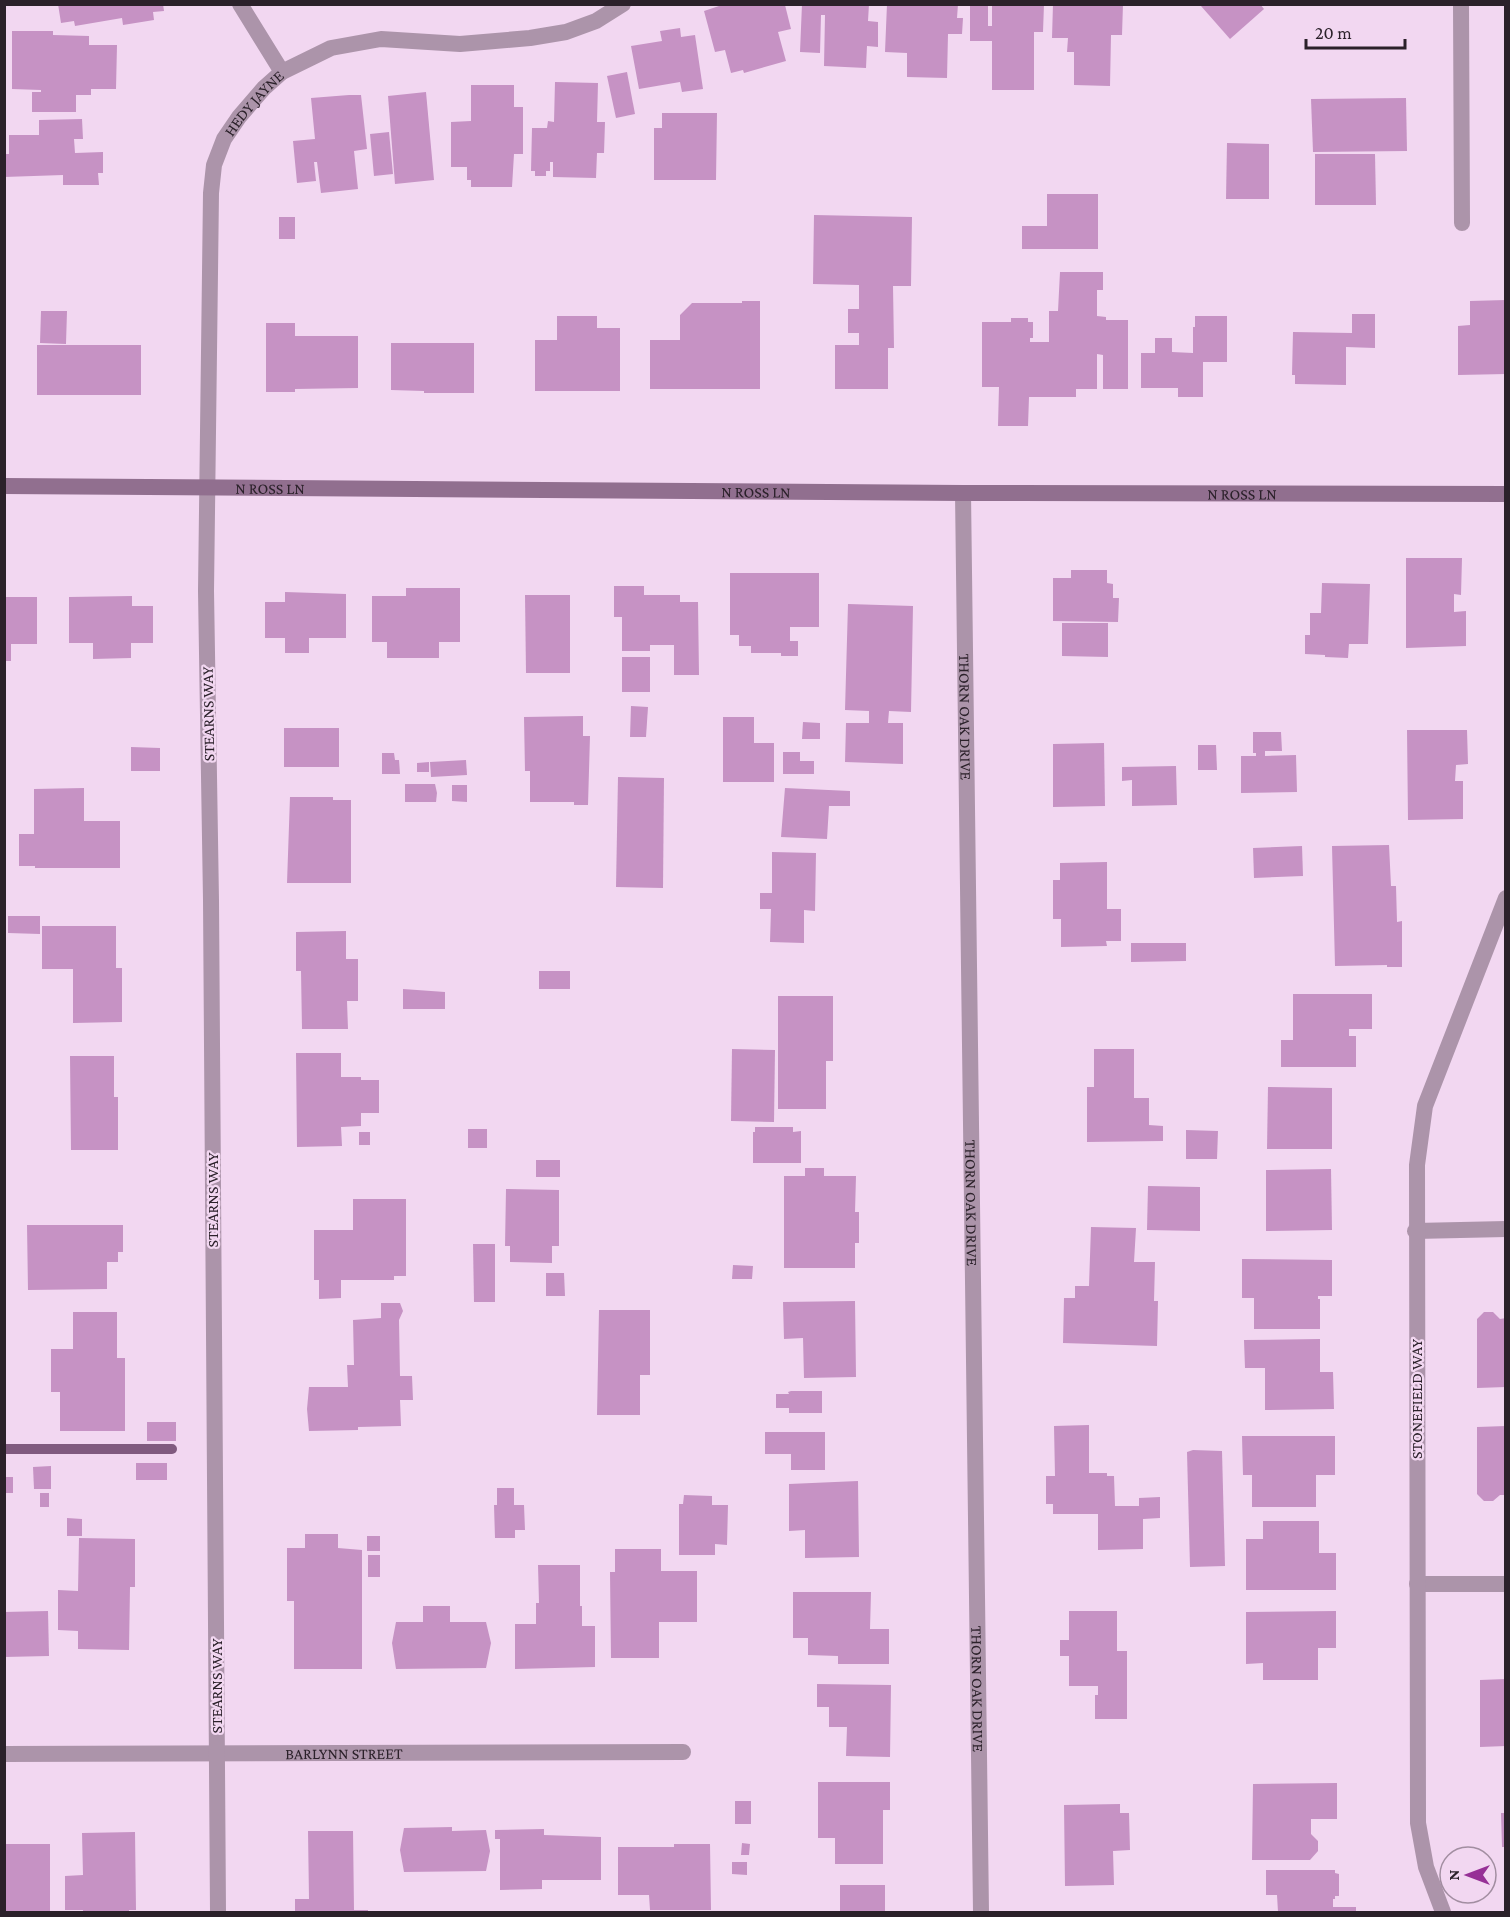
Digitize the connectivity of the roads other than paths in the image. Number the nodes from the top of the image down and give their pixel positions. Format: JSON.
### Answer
{"nodes":[{"id":1,"x":240,"y":4,"type":"edge"},
{"id":2,"x":623,"y":4,"type":"edge"},
{"id":3,"x":1461,"y":4,"type":"edge"},
{"id":4,"x":282,"y":72,"type":"junction"},
{"id":5,"x":1462,"y":223,"type":"dead end"},
{"id":6,"x":4,"y":486,"type":"edge"},
{"id":7,"x":206,"y":488,"type":"junction"},
{"id":8,"x":963,"y":493,"type":"junction"},
{"id":9,"x":1506,"y":494,"type":"edge"},
{"id":10,"x":1506,"y":898,"type":"edge"},
{"id":11,"x":1506,"y":1229,"type":"edge"},
{"id":12,"x":1415,"y":1231,"type":"junction"},
{"id":13,"x":1417,"y":1584,"type":"junction"},
{"id":14,"x":1506,"y":1584,"type":"edge"},
{"id":15,"x":683,"y":1752,"type":"dead end"},
{"id":16,"x":4,"y":1754,"type":"edge"},
{"id":17,"x":216,"y":1755,"type":"junction"},
{"id":18,"x":218,"y":1912,"type":"edge"},
{"id":19,"x":981,"y":1912,"type":"edge"},
{"id":20,"x":1443,"y":1912,"type":"edge"}],
"edges":[{"from":1,"to":4,"type":"street"},
{"from":2,"to":4,"type":"street","name":"HEDY JAYNE"},
{"from":3,"to":5,"type":"street"},
{"from":4,"to":7,"type":"street","name":"HEDY JAYNE"},
{"from":6,"to":7,"type":"main road","name":"N ROSS LN"},
{"from":7,"to":8,"type":"main road","name":"N ROSS LN"},
{"from":7,"to":17,"type":"street","name":"STEARNS WAY"},
{"from":8,"to":9,"type":"main road","name":"N ROSS LN"},
{"from":8,"to":19,"type":"street","name":"THORN OAK DRIVE"},
{"from":10,"to":12,"type":"street","name":"STONEFIELD WAY"},
{"from":11,"to":12,"type":"street"},
{"from":12,"to":13,"type":"street","name":"STONEFIELD WAY"},
{"from":13,"to":14,"type":"street"},
{"from":13,"to":20,"type":"street","name":"STONEFIELD WAY"},
{"from":15,"to":17,"type":"street","name":"BARLYNN STREET"},
{"from":16,"to":17,"type":"street","name":"BARLYNN STREET"},
{"from":17,"to":18,"type":"street","name":"STEARNS WAY"}]}
